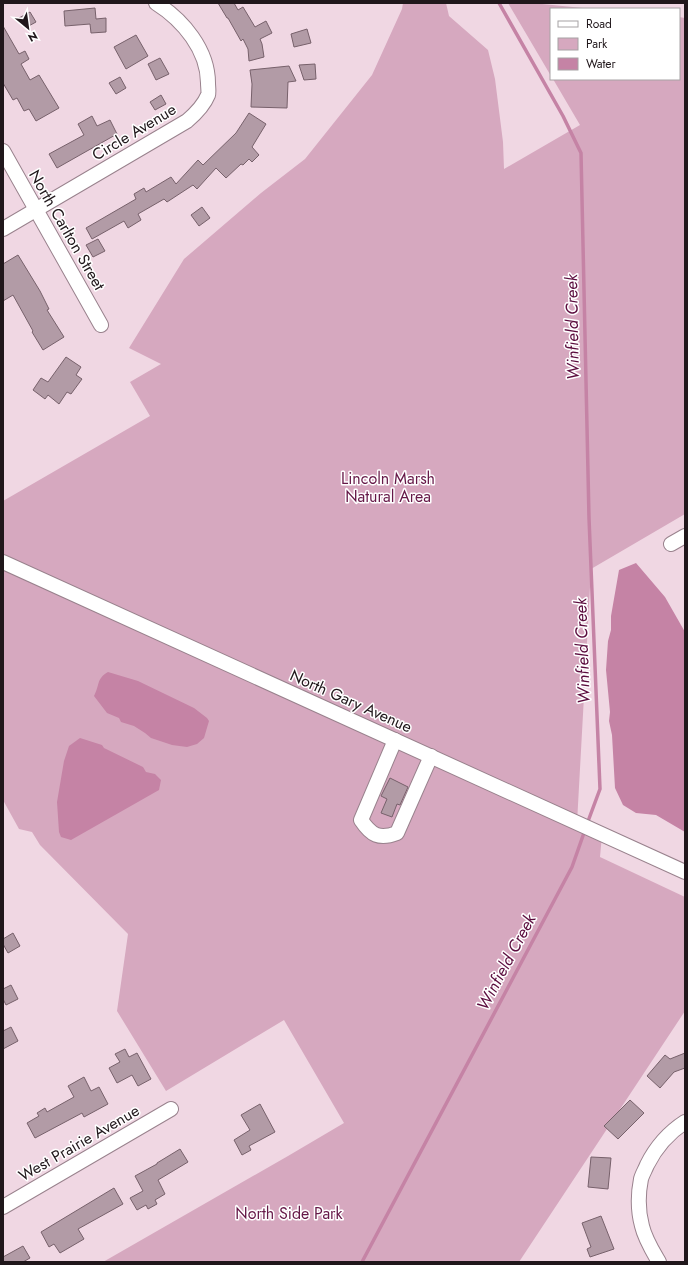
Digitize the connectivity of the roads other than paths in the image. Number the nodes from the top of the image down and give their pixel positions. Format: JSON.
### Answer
{"nodes":[{"id":1,"x":156,"y":3,"type":"edge"},
{"id":2,"x":3,"y":151,"type":"edge"},
{"id":3,"x":36,"y":210,"type":"junction"},
{"id":4,"x":3,"y":229,"type":"edge"},
{"id":5,"x":101,"y":325,"type":"dead end"},
{"id":6,"x":685,"y":536,"type":"edge"},
{"id":7,"x":671,"y":544,"type":"dead end"},
{"id":8,"x":3,"y":562,"type":"edge"},
{"id":9,"x":395,"y":740,"type":"junction"},
{"id":10,"x":431,"y":756,"type":"junction"},
{"id":11,"x":685,"y":872,"type":"edge"},
{"id":12,"x":171,"y":1109,"type":"dead end"},
{"id":13,"x":685,"y":1122,"type":"edge"},
{"id":14,"x":3,"y":1207,"type":"edge"},
{"id":15,"x":659,"y":1262,"type":"edge"}],
"edges":[{"from":1,"to":3,"type":"street","name":"Circle Avenue"},
{"from":2,"to":3,"type":"street","name":"North Carlton Street"},
{"from":3,"to":4,"type":"street","name":"Circle Avenue"},
{"from":3,"to":5,"type":"street","name":"North Carlton Street"},
{"from":6,"to":7,"type":"street"},
{"from":8,"to":9,"type":"street","name":"North Gary Avenue"},
{"from":9,"to":10,"type":"street","name":"North Gary Avenue"},
{"from":9,"to":10,"type":"street"},
{"from":10,"to":11,"type":"street","name":"North Gary Avenue"},
{"from":12,"to":14,"type":"street","name":"West Prairie Avenue"},
{"from":13,"to":15,"type":"street"}]}
